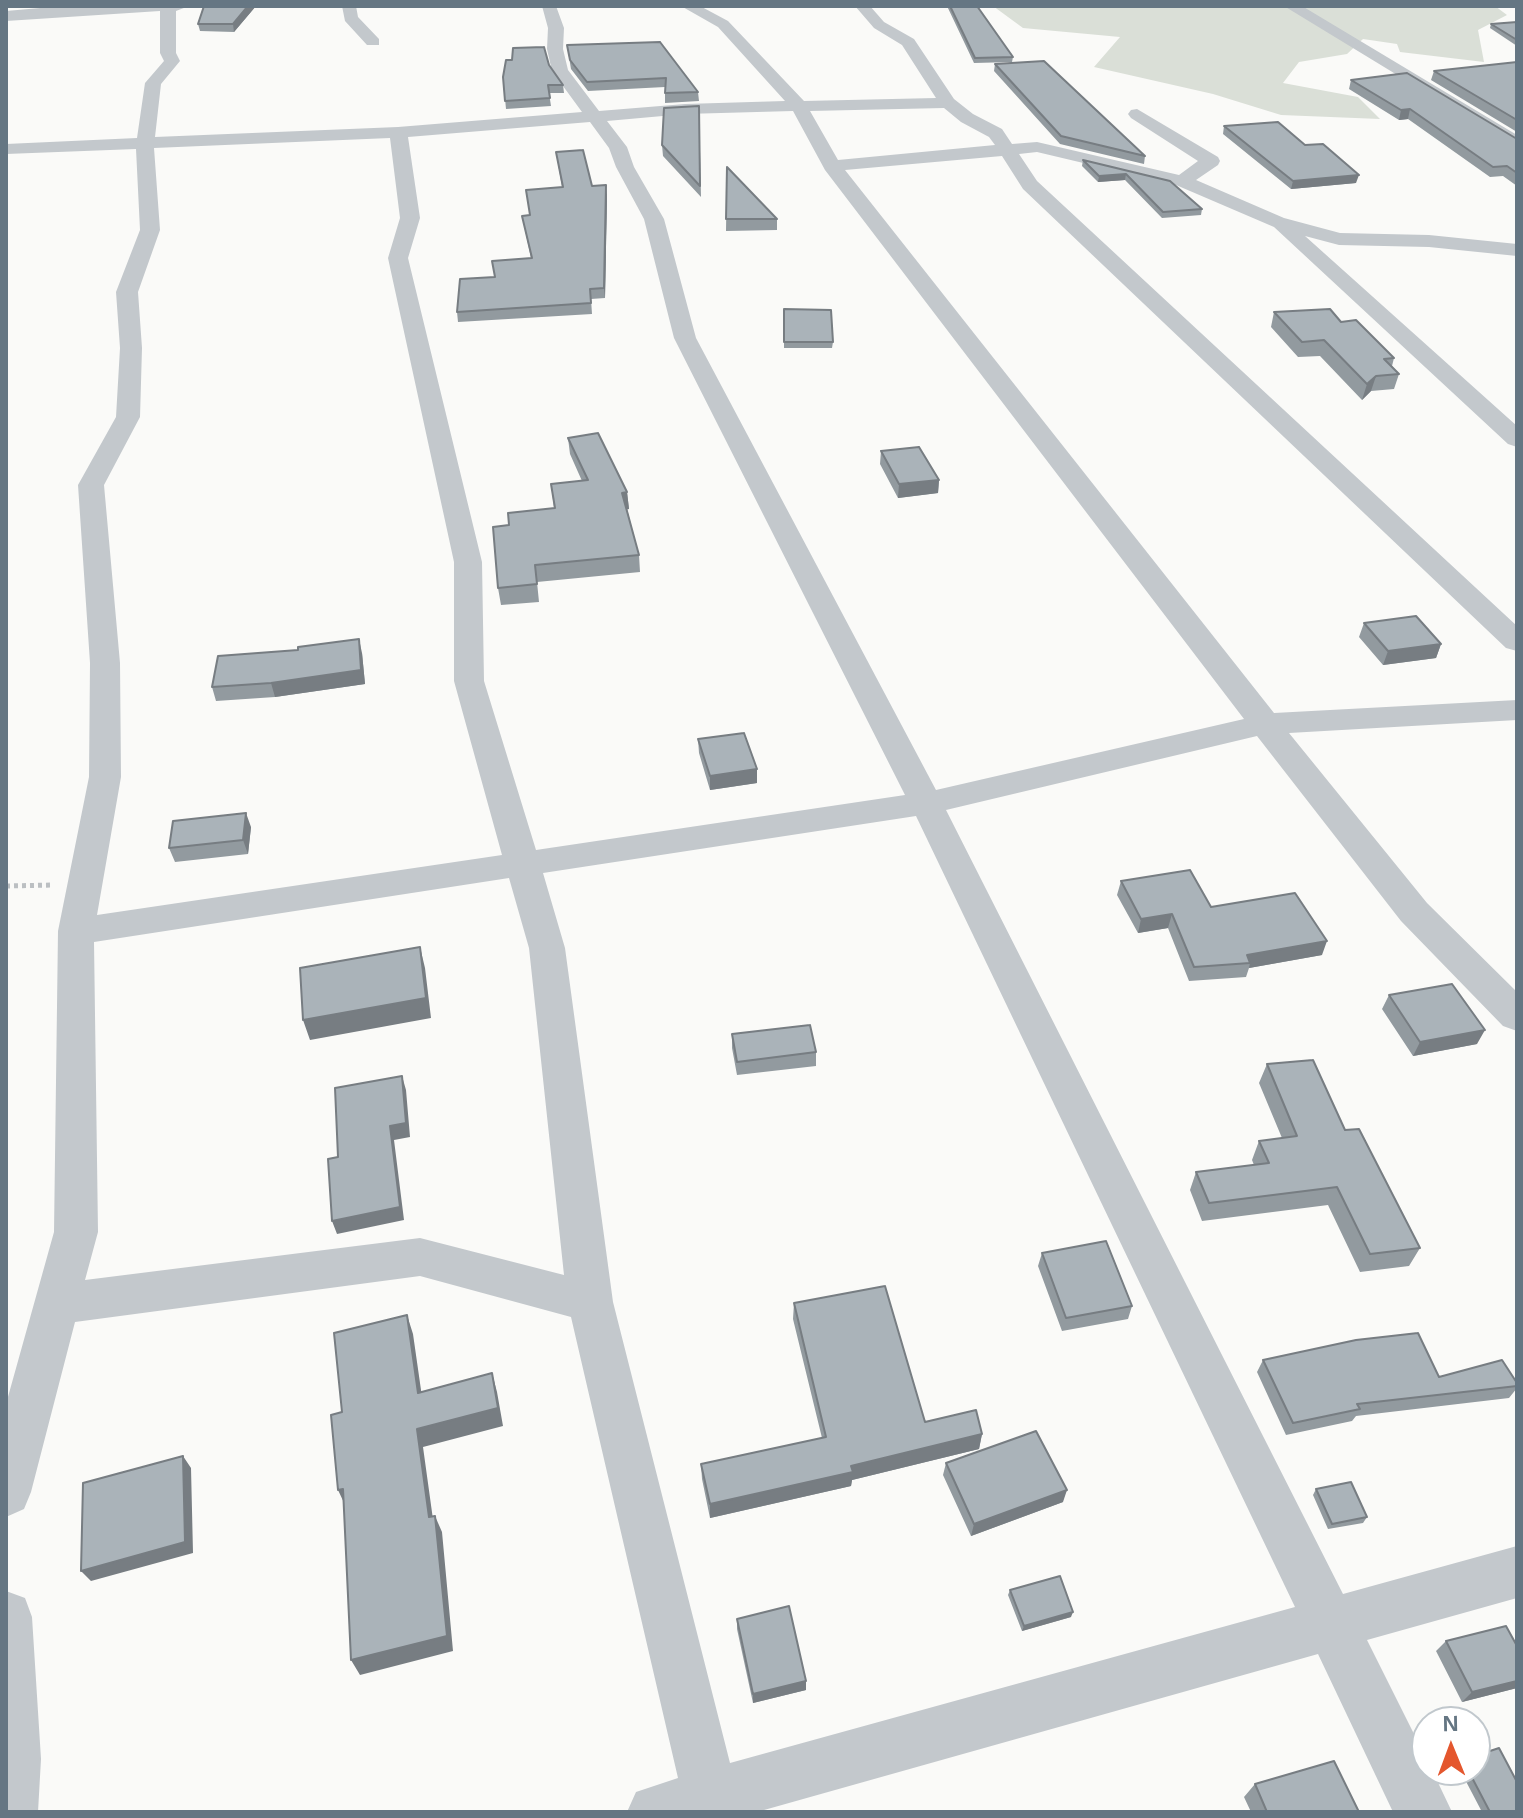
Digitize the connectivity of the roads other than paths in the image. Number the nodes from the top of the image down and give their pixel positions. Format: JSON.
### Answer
{"nodes":[{"id":1,"x":156,"y":6,"type":"edge"},
{"id":2,"x":182,"y":6,"type":"edge"},
{"id":3,"x":349,"y":6,"type":"edge"},
{"id":4,"x":549,"y":6,"type":"edge"},
{"id":5,"x":688,"y":6,"type":"edge"},
{"id":6,"x":862,"y":6,"type":"edge"},
{"id":7,"x":1291,"y":6,"type":"edge"},
{"id":8,"x":168,"y":7,"type":"edge"},
{"id":9,"x":6,"y":16,"type":"edge"},
{"id":10,"x":373,"y":42,"type":"dead end"},
{"id":11,"x":948,"y":103,"type":"junction"},
{"id":12,"x":799,"y":106,"type":"junction"},
{"id":13,"x":1137,"y":114,"type":"dead end"},
{"id":14,"x":592,"y":115,"type":"junction"},
{"id":15,"x":398,"y":132,"type":"junction"},
{"id":16,"x":1514,"y":140,"type":"edge"},
{"id":17,"x":145,"y":144,"type":"junction"},
{"id":18,"x":6,"y":149,"type":"edge"},
{"id":19,"x":1005,"y":149,"type":"junction"},
{"id":20,"x":832,"y":166,"type":"junction"},
{"id":21,"x":1182,"y":181,"type":"junction"},
{"id":22,"x":1277,"y":222,"type":"junction"},
{"id":23,"x":1489,"y":249,"type":"junction"},
{"id":24,"x":1517,"y":250,"type":"edge"},
{"id":25,"x":1517,"y":261,"type":"edge"},
{"id":26,"x":1517,"y":439,"type":"edge"},
{"id":27,"x":1517,"y":642,"type":"edge"},
{"id":28,"x":1517,"y":710,"type":"edge"},
{"id":29,"x":1265,"y":724,"type":"junction"},
{"id":30,"x":927,"y":803,"type":"junction"},
{"id":31,"x":522,"y":863,"type":"junction"},
{"id":32,"x":76,"y":931,"type":"junction"},
{"id":33,"x":1517,"y":1016,"type":"edge"},
{"id":34,"x":590,"y":1302,"type":"junction"},
{"id":35,"x":57,"y":1304,"type":"junction"},
{"id":36,"x":6,"y":1492,"type":"edge"},
{"id":37,"x":1517,"y":1572,"type":"edge"},
{"id":38,"x":6,"y":1617,"type":"edge"},
{"id":39,"x":1332,"y":1623,"type":"junction"},
{"id":40,"x":713,"y":1804,"type":"edge"},
{"id":41,"x":9,"y":1812,"type":"edge"},
{"id":42,"x":656,"y":1812,"type":"edge"},
{"id":43,"x":1423,"y":1812,"type":"edge"}],
"edges":[{"from":1,"to":8,"type":"street"},
{"from":1,"to":9,"type":"street"},
{"from":2,"to":8,"type":"street"},
{"from":3,"to":10,"type":"street"},
{"from":4,"to":14,"type":"street"},
{"from":5,"to":12,"type":"street"},
{"from":6,"to":11,"type":"street"},
{"from":7,"to":16,"type":"street"},
{"from":8,"to":17,"type":"street"},
{"from":11,"to":12,"type":"street"},
{"from":11,"to":19,"type":"street"},
{"from":12,"to":14,"type":"street"},
{"from":12,"to":20,"type":"street"},
{"from":13,"to":21,"type":"street"},
{"from":14,"to":15,"type":"street"},
{"from":14,"to":30,"type":"street"},
{"from":15,"to":17,"type":"street"},
{"from":15,"to":31,"type":"street"},
{"from":17,"to":18,"type":"street"},
{"from":17,"to":32,"type":"street"},
{"from":19,"to":20,"type":"street"},
{"from":19,"to":21,"type":"street"},
{"from":19,"to":27,"type":"street"},
{"from":20,"to":29,"type":"street"},
{"from":21,"to":22,"type":"street"},
{"from":22,"to":23,"type":"street"},
{"from":22,"to":26,"type":"street"},
{"from":23,"to":24,"type":"street"},
{"from":23,"to":25,"type":"street"},
{"from":28,"to":29,"type":"street"},
{"from":29,"to":30,"type":"street"},
{"from":29,"to":33,"type":"street"},
{"from":30,"to":31,"type":"street"},
{"from":30,"to":39,"type":"street"},
{"from":31,"to":32,"type":"street"},
{"from":31,"to":34,"type":"street"},
{"from":32,"to":35,"type":"street"},
{"from":34,"to":35,"type":"street"},
{"from":34,"to":40,"type":"street"},
{"from":35,"to":36,"type":"street"},
{"from":37,"to":39,"type":"street"},
{"from":38,"to":41,"type":"street"},
{"from":39,"to":40,"type":"street"},
{"from":39,"to":43,"type":"street"},
{"from":40,"to":42,"type":"street"}]}
